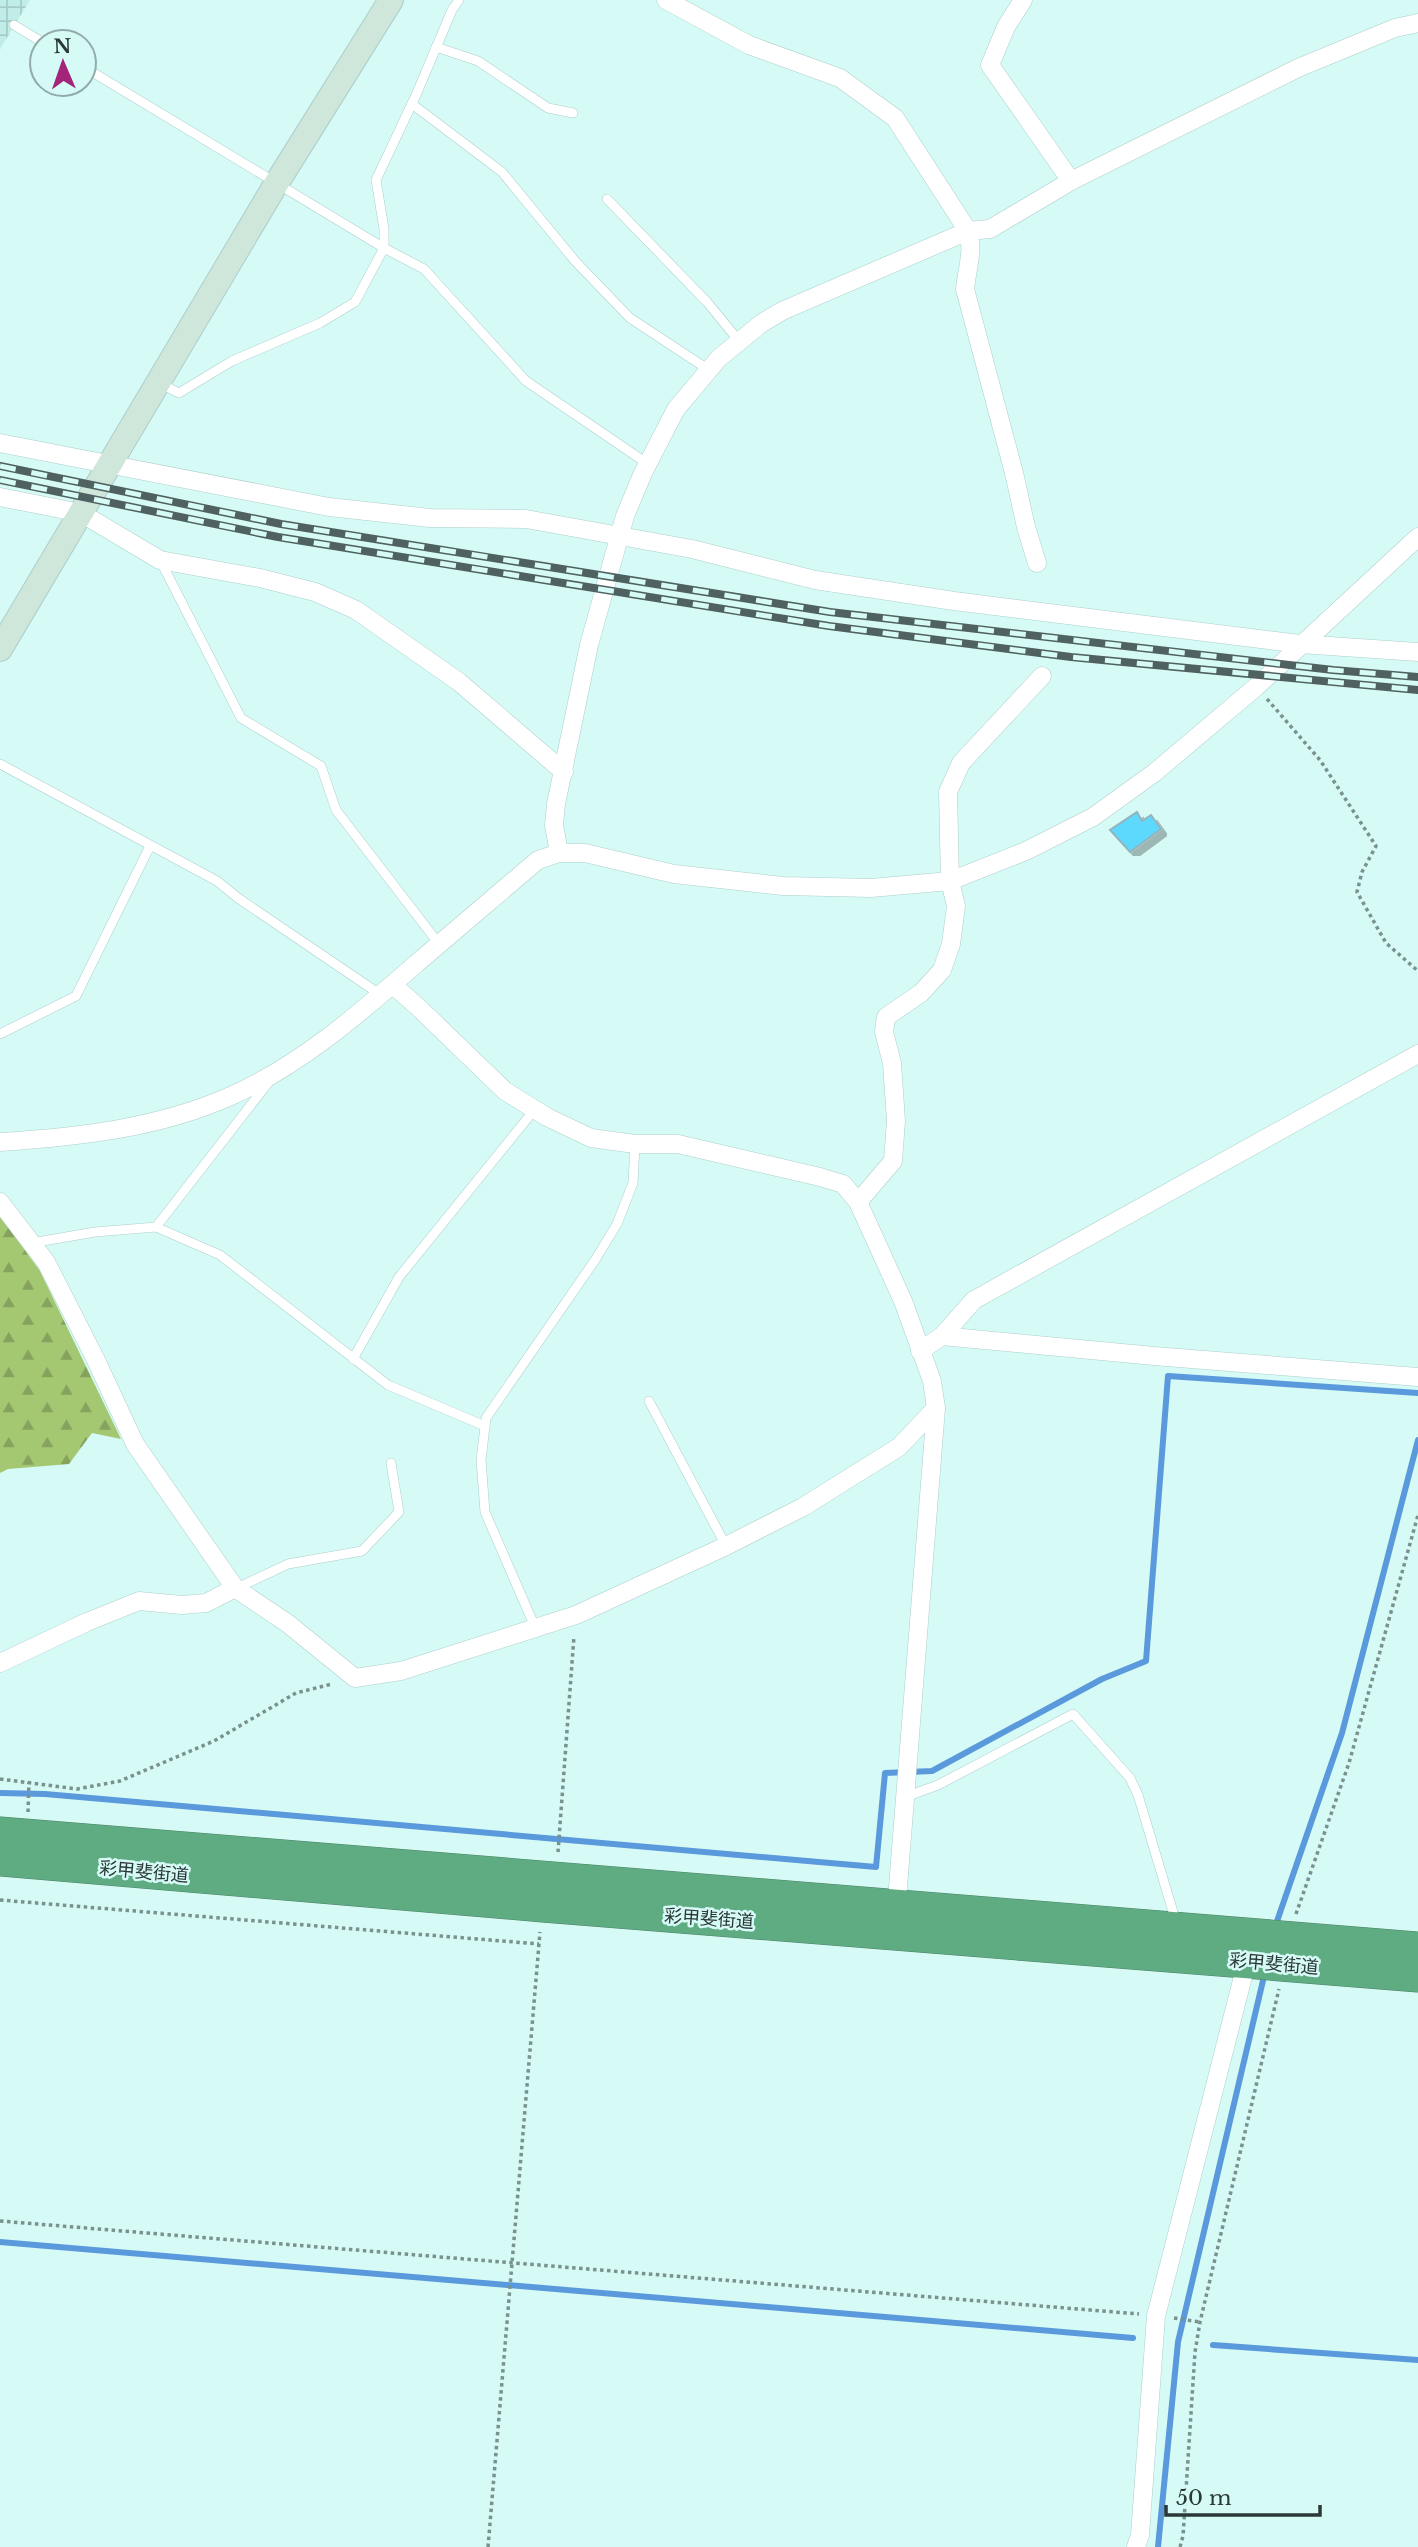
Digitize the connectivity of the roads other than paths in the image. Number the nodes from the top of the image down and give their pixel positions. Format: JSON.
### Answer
{"nodes":[{"id":1,"x":391,"y":0,"type":"edge"},
{"id":2,"x":459,"y":0,"type":"edge"},
{"id":3,"x":666,"y":0,"type":"edge"},
{"id":4,"x":1023,"y":0,"type":"edge"},
{"id":5,"x":1418,"y":23,"type":"edge"},
{"id":6,"x":14,"y":25,"type":"dead end"},
{"id":7,"x":28,"y":34,"type":"edge"},
{"id":8,"x":436,"y":47,"type":"junction"},
{"id":9,"x":98,"y":76,"type":"edge"},
{"id":10,"x":412,"y":103,"type":"junction"},
{"id":11,"x":573,"y":113,"type":"dead end"},
{"id":12,"x":1070,"y":181,"type":"junction"},
{"id":13,"x":276,"y":184,"type":"junction"},
{"id":14,"x":607,"y":199,"type":"dead end"},
{"id":15,"x":968,"y":231,"type":"junction"},
{"id":16,"x":384,"y":248,"type":"junction"},
{"id":17,"x":740,"y":341,"type":"junction"},
{"id":18,"x":709,"y":370,"type":"junction"},
{"id":19,"x":158,"y":383,"type":"junction"},
{"id":20,"x":0,"y":443,"type":"edge"},
{"id":21,"x":108,"y":465,"type":"junction"},
{"id":22,"x":648,"y":465,"type":"junction"},
{"id":23,"x":0,"y":496,"type":"edge"},
{"id":24,"x":80,"y":513,"type":"junction"},
{"id":25,"x":620,"y":536,"type":"junction"},
{"id":26,"x":1418,"y":537,"type":"edge"},
{"id":27,"x":160,"y":560,"type":"junction"},
{"id":28,"x":1037,"y":563,"type":"dead end"},
{"id":29,"x":1300,"y":644,"type":"junction"},
{"id":30,"x":0,"y":649,"type":"edge"},
{"id":31,"x":1418,"y":652,"type":"edge"},
{"id":32,"x":1042,"y":676,"type":"dead end"},
{"id":33,"x":0,"y":764,"type":"edge"},
{"id":34,"x":564,"y":772,"type":"junction"},
{"id":35,"x":150,"y":846,"type":"junction"},
{"id":36,"x":559,"y":853,"type":"junction"},
{"id":37,"x":950,"y":881,"type":"junction"},
{"id":38,"x":439,"y":944,"type":"junction"},
{"id":39,"x":387,"y":990,"type":"junction"},
{"id":40,"x":0,"y":1034,"type":"edge"},
{"id":41,"x":1418,"y":1054,"type":"edge"},
{"id":42,"x":276,"y":1073,"type":"junction"},
{"id":43,"x":535,"y":1109,"type":"junction"},
{"id":44,"x":0,"y":1142,"type":"edge"},
{"id":45,"x":635,"y":1144,"type":"junction"},
{"id":46,"x":0,"y":1202,"type":"edge"},
{"id":47,"x":858,"y":1202,"type":"junction"},
{"id":48,"x":156,"y":1227,"type":"junction"},
{"id":49,"x":31,"y":1242,"type":"junction"},
{"id":50,"x":942,"y":1336,"type":"junction"},
{"id":51,"x":920,"y":1350,"type":"junction"},
{"id":52,"x":353,"y":1359,"type":"junction"},
{"id":53,"x":1418,"y":1377,"type":"edge"},
{"id":54,"x":649,"y":1401,"type":"dead end"},
{"id":55,"x":936,"y":1408,"type":"junction"},
{"id":56,"x":485,"y":1426,"type":"junction"},
{"id":57,"x":391,"y":1463,"type":"dead end"},
{"id":58,"x":726,"y":1546,"type":"junction"},
{"id":59,"x":235,"y":1588,"type":"junction"},
{"id":60,"x":535,"y":1627,"type":"junction"},
{"id":61,"x":0,"y":1663,"type":"edge"},
{"id":62,"x":906,"y":1791,"type":"junction"},
{"id":63,"x":0,"y":1833,"type":"edge"},
{"id":64,"x":0,"y":1860,"type":"edge"},
{"id":65,"x":895,"y":1919,"type":"junction"},
{"id":66,"x":1177,"y":1927,"type":"junction"},
{"id":67,"x":1418,"y":1948,"type":"edge"},
{"id":68,"x":1272,"y":1952,"type":"junction"},
{"id":69,"x":1418,"y":1976,"type":"edge"},
{"id":70,"x":1136,"y":2547,"type":"edge"}],
"edges":[{"from":1,"to":13,"type":"street"},
{"from":2,"to":8,"type":"lane"},
{"from":3,"to":15,"type":"street"},
{"from":4,"to":12,"type":"street"},
{"from":5,"to":12,"type":"street"},
{"from":6,"to":7,"type":"lane"},
{"from":8,"to":10,"type":"lane"},
{"from":8,"to":11,"type":"lane"},
{"from":9,"to":13,"type":"lane"},
{"from":10,"to":16,"type":"lane"},
{"from":10,"to":18,"type":"lane"},
{"from":12,"to":15,"type":"street"},
{"from":13,"to":16,"type":"lane"},
{"from":13,"to":19,"type":"street"},
{"from":14,"to":17,"type":"lane"},
{"from":15,"to":17,"type":"street"},
{"from":15,"to":28,"type":"street"},
{"from":16,"to":19,"type":"lane"},
{"from":16,"to":22,"type":"lane"},
{"from":17,"to":18,"type":"street"},
{"from":18,"to":22,"type":"street"},
{"from":19,"to":21,"type":"street"},
{"from":20,"to":21,"type":"street"},
{"from":21,"to":24,"type":"street"},
{"from":21,"to":25,"type":"street"},
{"from":22,"to":25,"type":"street"},
{"from":23,"to":24,"type":"street"},
{"from":24,"to":27,"type":"street"},
{"from":24,"to":30,"type":"street"},
{"from":25,"to":29,"type":"street"},
{"from":25,"to":34,"type":"street"},
{"from":26,"to":29,"type":"street"},
{"from":27,"to":34,"type":"street"},
{"from":27,"to":38,"type":"lane"},
{"from":29,"to":31,"type":"street"},
{"from":29,"to":37,"type":"street"},
{"from":32,"to":37,"type":"street"},
{"from":33,"to":35,"type":"lane"},
{"from":34,"to":36,"type":"street"},
{"from":35,"to":39,"type":"lane"},
{"from":35,"to":40,"type":"lane"},
{"from":36,"to":37,"type":"street"},
{"from":36,"to":38,"type":"street"},
{"from":37,"to":47,"type":"street"},
{"from":38,"to":39,"type":"street"},
{"from":39,"to":42,"type":"street"},
{"from":39,"to":43,"type":"street"},
{"from":41,"to":50,"type":"street"},
{"from":42,"to":44,"type":"street"},
{"from":42,"to":48,"type":"lane"},
{"from":43,"to":45,"type":"street"},
{"from":43,"to":52,"type":"lane"},
{"from":45,"to":47,"type":"street"},
{"from":45,"to":56,"type":"lane"},
{"from":46,"to":49,"type":"street"},
{"from":47,"to":51,"type":"street"},
{"from":48,"to":49,"type":"lane"},
{"from":48,"to":52,"type":"lane"},
{"from":49,"to":59,"type":"street"},
{"from":50,"to":51,"type":"street"},
{"from":50,"to":53,"type":"street"},
{"from":51,"to":55,"type":"street"},
{"from":52,"to":56,"type":"lane"},
{"from":54,"to":58,"type":"lane"},
{"from":55,"to":58,"type":"street"},
{"from":55,"to":62,"type":"street"},
{"from":56,"to":60,"type":"lane"},
{"from":57,"to":59,"type":"lane"},
{"from":58,"to":60,"type":"street"},
{"from":59,"to":60,"type":"street"},
{"from":59,"to":61,"type":"street"},
{"from":62,"to":65,"type":"street"},
{"from":62,"to":66,"type":"lane"},
{"from":63,"to":65,"type":"highway","name":"彩甲斐街道"},
{"from":64,"to":65,"type":"highway","name":"彩甲斐街道"},
{"from":65,"to":66,"type":"highway","name":"彩甲斐街道"},
{"from":65,"to":68,"type":"highway","name":"彩甲斐街道"},
{"from":66,"to":68,"type":"highway","name":"彩甲斐街道"},
{"from":67,"to":68,"type":"highway","name":"彩甲斐街道"},
{"from":68,"to":69,"type":"highway","name":"彩甲斐街道"},
{"from":68,"to":70,"type":"street"}]}
